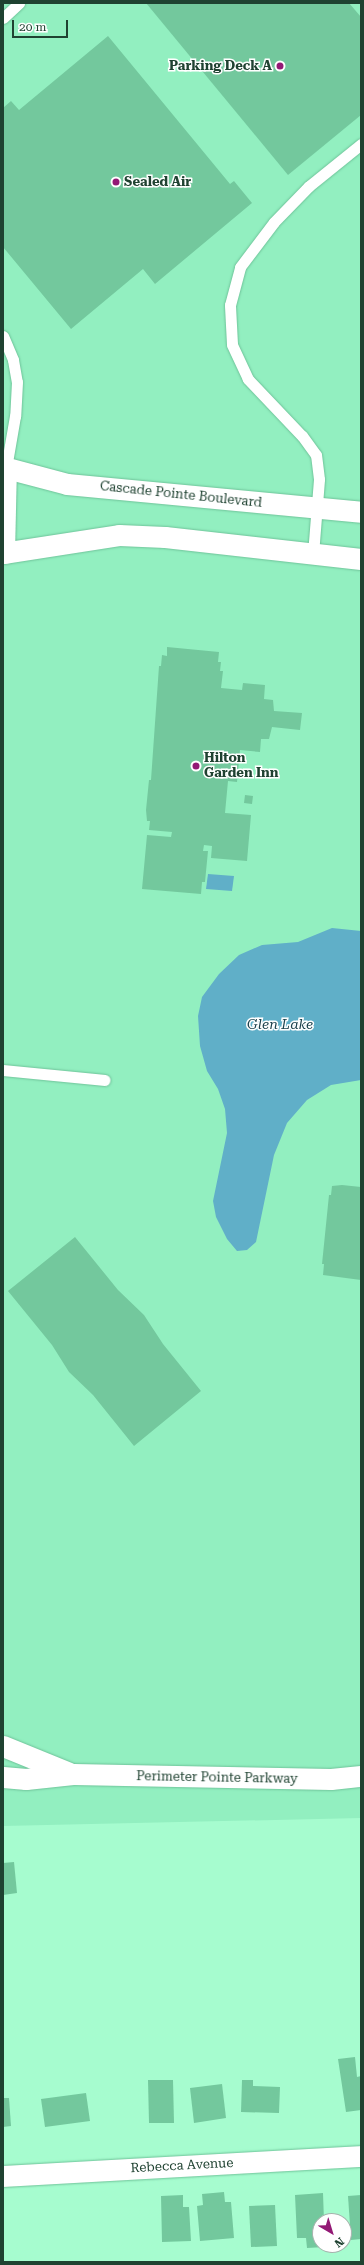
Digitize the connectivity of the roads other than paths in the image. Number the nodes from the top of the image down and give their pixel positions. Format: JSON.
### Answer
{"nodes":[{"id":1,"x":19,"y":3,"type":"edge"},
{"id":2,"x":3,"y":18,"type":"edge"},
{"id":3,"x":361,"y":144,"type":"edge"},
{"id":4,"x":3,"y":336,"type":"edge"},
{"id":5,"x":4,"y":468,"type":"edge"},
{"id":6,"x":317,"y":509,"type":"junction"},
{"id":7,"x":361,"y":512,"type":"edge"},
{"id":8,"x":4,"y":553,"type":"edge"},
{"id":9,"x":313,"y":554,"type":"junction"},
{"id":10,"x":361,"y":559,"type":"edge"},
{"id":11,"x":3,"y":1070,"type":"edge"},
{"id":12,"x":105,"y":1080,"type":"dead end"},
{"id":13,"x":3,"y":1746,"type":"edge"},
{"id":14,"x":73,"y":1774,"type":"junction"},
{"id":15,"x":3,"y":1776,"type":"edge"},
{"id":16,"x":361,"y":1776,"type":"edge"},
{"id":17,"x":361,"y":2156,"type":"edge"},
{"id":18,"x":3,"y":2176,"type":"edge"}],
"edges":[{"from":1,"to":2,"type":"lane"},
{"from":3,"to":6,"type":"lane"},
{"from":4,"to":5,"type":"lane"},
{"from":5,"to":6,"type":"street","name":"Cascade Pointe Boulevard"},
{"from":5,"to":8,"type":"street"},
{"from":6,"to":7,"type":"street","name":"Cascade Pointe Boulevard"},
{"from":6,"to":9,"type":"lane"},
{"from":8,"to":9,"type":"street"},
{"from":9,"to":10,"type":"street"},
{"from":11,"to":12,"type":"lane"},
{"from":13,"to":14,"type":"street","name":"Perimeter Pointe Parkway"},
{"from":14,"to":15,"type":"street","name":"Perimeter Pointe Parkway"},
{"from":14,"to":16,"type":"street","name":"Perimeter Pointe Parkway"},
{"from":17,"to":18,"type":"street","name":"Rebecca Avenue"}]}
